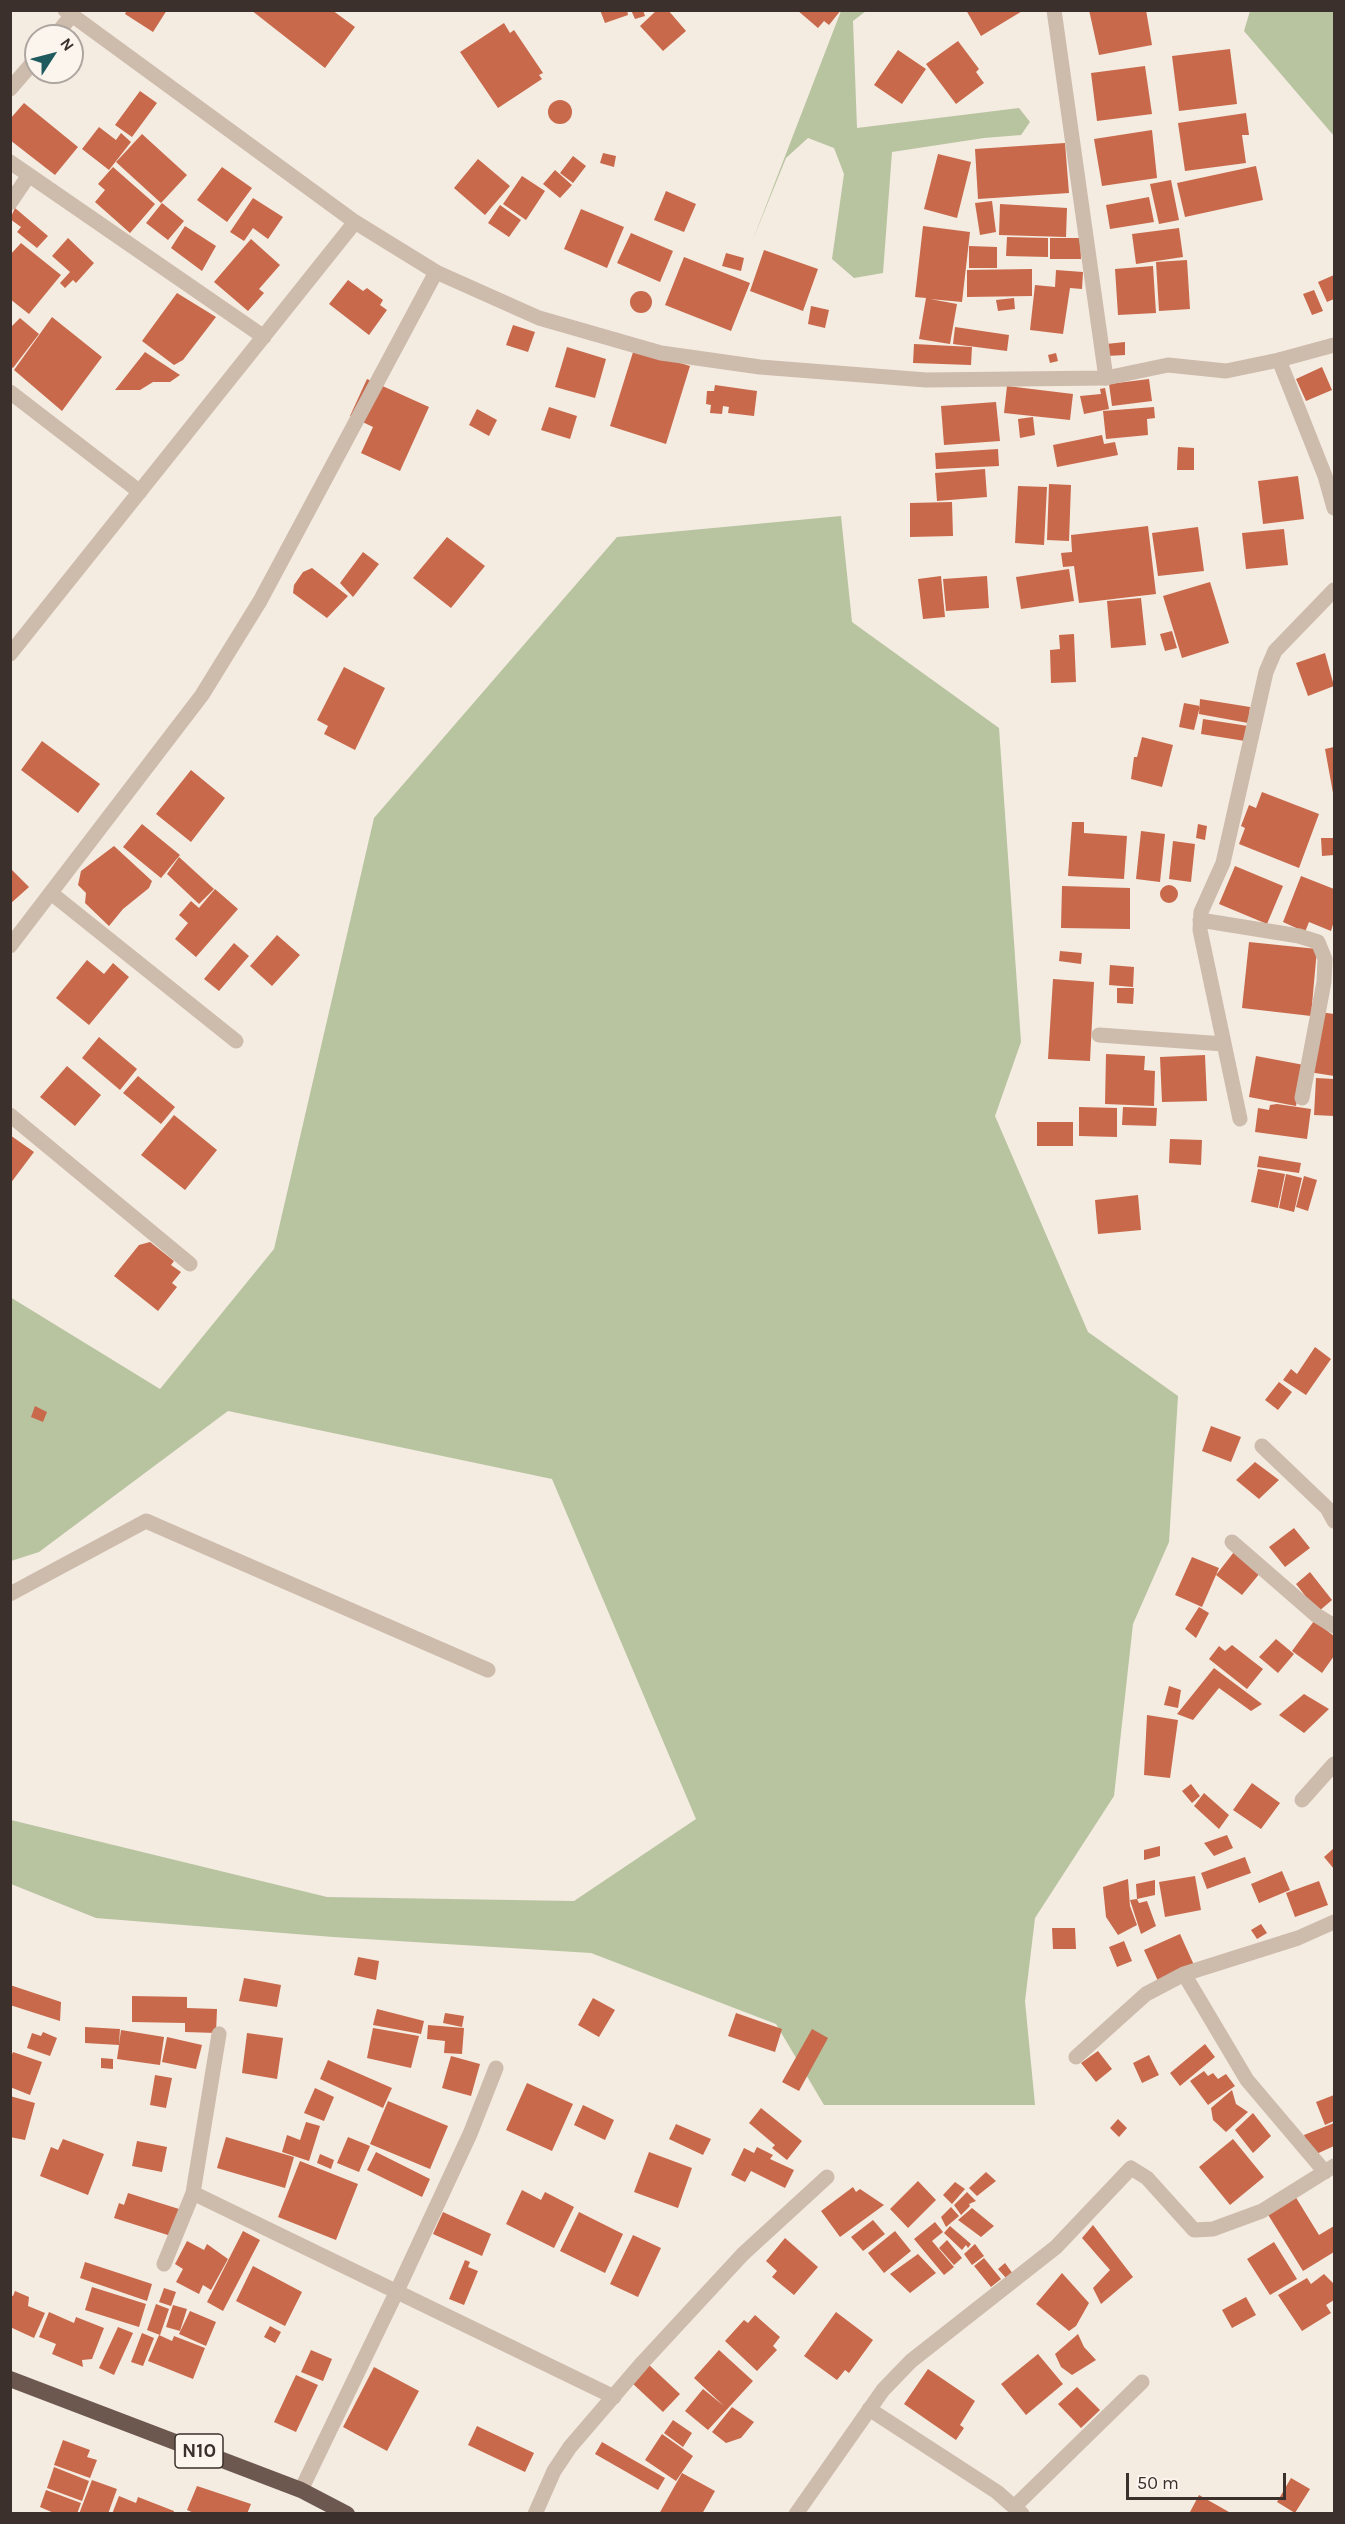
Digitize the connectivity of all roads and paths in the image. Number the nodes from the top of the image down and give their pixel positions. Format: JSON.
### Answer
{"nodes":[{"id":1,"x":1054,"y":10,"type":"edge"},
{"id":2,"x":69,"y":13,"type":"edge"},
{"id":3,"x":24,"y":73,"type":"edge"},
{"id":4,"x":10,"y":89,"type":"edge"},
{"id":5,"x":10,"y":162,"type":"edge"},
{"id":6,"x":28,"y":175,"type":"junction"},
{"id":7,"x":10,"y":203,"type":"edge"},
{"id":8,"x":355,"y":222,"type":"junction"},
{"id":9,"x":436,"y":272,"type":"junction"},
{"id":10,"x":264,"y":337,"type":"junction"},
{"id":11,"x":1335,"y":345,"type":"edge"},
{"id":12,"x":1279,"y":360,"type":"junction"},
{"id":13,"x":1106,"y":378,"type":"junction"},
{"id":14,"x":10,"y":392,"type":"edge"},
{"id":15,"x":140,"y":492,"type":"junction"},
{"id":16,"x":1335,"y":508,"type":"edge"},
{"id":17,"x":1335,"y":590,"type":"edge"},
{"id":18,"x":10,"y":654,"type":"edge"},
{"id":19,"x":51,"y":893,"type":"junction"},
{"id":20,"x":1200,"y":920,"type":"junction"},
{"id":21,"x":10,"y":946,"type":"edge"},
{"id":22,"x":1099,"y":1035,"type":"dead end"},
{"id":23,"x":236,"y":1041,"type":"dead end"},
{"id":24,"x":1224,"y":1044,"type":"junction"},
{"id":25,"x":1302,"y":1098,"type":"dead end"},
{"id":26,"x":10,"y":1114,"type":"edge"},
{"id":27,"x":1240,"y":1119,"type":"dead end"},
{"id":28,"x":190,"y":1264,"type":"dead end"},
{"id":29,"x":1262,"y":1446,"type":"dead end"},
{"id":30,"x":1335,"y":1521,"type":"edge"},
{"id":31,"x":1232,"y":1542,"type":"dead end"},
{"id":32,"x":10,"y":1594,"type":"edge"},
{"id":33,"x":1335,"y":1626,"type":"edge"},
{"id":34,"x":488,"y":1670,"type":"dead end"},
{"id":35,"x":1335,"y":1764,"type":"edge"},
{"id":36,"x":1302,"y":1800,"type":"dead end"},
{"id":37,"x":1335,"y":1922,"type":"edge"},
{"id":38,"x":1184,"y":1974,"type":"junction"},
{"id":39,"x":219,"y":2034,"type":"dead end"},
{"id":40,"x":1076,"y":2057,"type":"dead end"},
{"id":41,"x":496,"y":2068,"type":"dead end"},
{"id":42,"x":1330,"y":2169,"type":"edge"},
{"id":43,"x":827,"y":2177,"type":"dead end"},
{"id":44,"x":193,"y":2193,"type":"junction"},
{"id":45,"x":164,"y":2264,"type":"dead end"},
{"id":46,"x":398,"y":2291,"type":"junction"},
{"id":47,"x":10,"y":2379,"type":"edge"},
{"id":48,"x":1142,"y":2382,"type":"dead end"},
{"id":49,"x":614,"y":2397,"type":"junction"},
{"id":50,"x":869,"y":2409,"type":"junction"},
{"id":51,"x":301,"y":2490,"type":"junction"},
{"id":52,"x":1018,"y":2510,"type":"edge"},
{"id":53,"x":348,"y":2514,"type":"edge"},
{"id":54,"x":535,"y":2514,"type":"edge"},
{"id":55,"x":796,"y":2514,"type":"edge"}],
"edges":[{"from":1,"to":13,"type":"street"},
{"from":2,"to":8,"type":"street"},
{"from":3,"to":4,"type":"street"},
{"from":5,"to":6,"type":"street"},
{"from":6,"to":7,"type":"street"},
{"from":6,"to":10,"type":"street"},
{"from":8,"to":9,"type":"street"},
{"from":8,"to":10,"type":"street"},
{"from":9,"to":13,"type":"street"},
{"from":9,"to":19,"type":"street"},
{"from":10,"to":15,"type":"street"},
{"from":11,"to":12,"type":"street"},
{"from":12,"to":13,"type":"street"},
{"from":12,"to":16,"type":"street"},
{"from":14,"to":15,"type":"street"},
{"from":15,"to":18,"type":"street"},
{"from":17,"to":20,"type":"street"},
{"from":19,"to":21,"type":"street"},
{"from":19,"to":23,"type":"street"},
{"from":20,"to":24,"type":"street"},
{"from":20,"to":25,"type":"street"},
{"from":22,"to":24,"type":"street"},
{"from":24,"to":27,"type":"street"},
{"from":26,"to":28,"type":"street"},
{"from":29,"to":30,"type":"street"},
{"from":31,"to":33,"type":"street"},
{"from":32,"to":34,"type":"street"},
{"from":35,"to":36,"type":"street"},
{"from":37,"to":38,"type":"street"},
{"from":38,"to":40,"type":"street"},
{"from":38,"to":42,"type":"street"},
{"from":39,"to":44,"type":"street"},
{"from":41,"to":46,"type":"street"},
{"from":42,"to":50,"type":"street"},
{"from":43,"to":49,"type":"street"},
{"from":44,"to":45,"type":"street"},
{"from":44,"to":46,"type":"street"},
{"from":46,"to":49,"type":"street"},
{"from":46,"to":51,"type":"street"},
{"from":47,"to":51,"type":"highway","number":"N10"},
{"from":48,"to":52,"type":"street"},
{"from":49,"to":54,"type":"street"},
{"from":50,"to":52,"type":"street"},
{"from":50,"to":55,"type":"street"},
{"from":51,"to":53,"type":"highway","number":"N10"}]}
